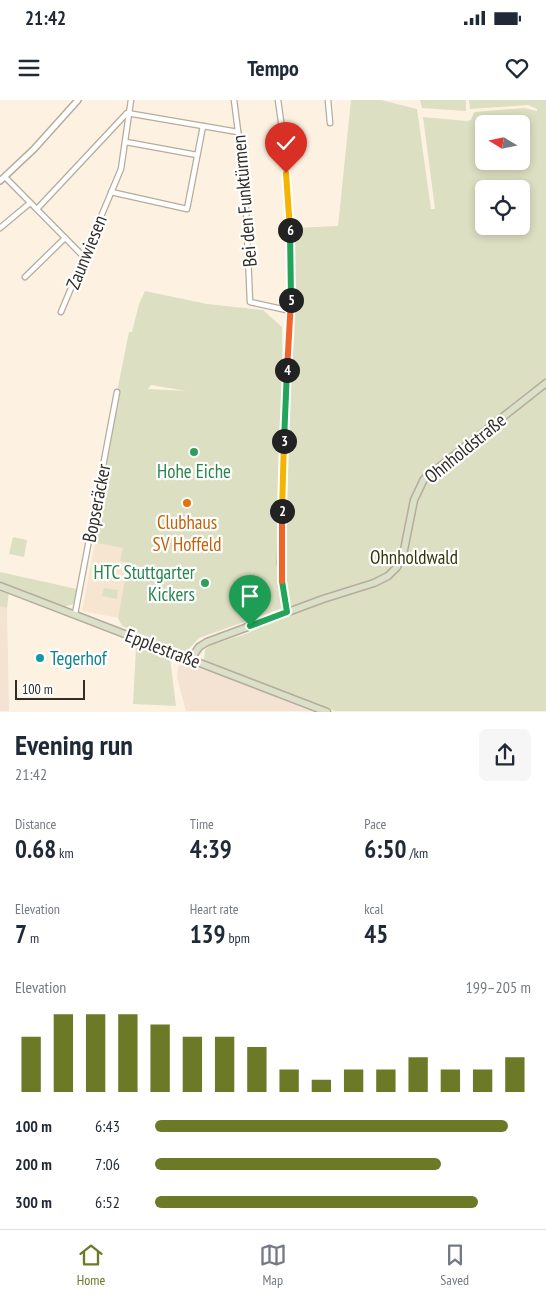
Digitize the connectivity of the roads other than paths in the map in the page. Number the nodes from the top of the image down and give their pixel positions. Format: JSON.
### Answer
{"nodes":[{"id":1,"x":78,"y":100,"type":"edge"},
{"id":2,"x":131,"y":100,"type":"edge"},
{"id":3,"x":234,"y":100,"type":"edge"},
{"id":4,"x":278,"y":100,"type":"edge"},
{"id":5,"x":328,"y":100,"type":"edge"},
{"id":6,"x":130,"y":114,"type":"junction"},
{"id":7,"x":330,"y":123,"type":"dead end"},
{"id":8,"x":203,"y":126,"type":"junction"},
{"id":9,"x":238,"y":132,"type":"junction"},
{"id":10,"x":126,"y":142,"type":"junction"},
{"id":11,"x":198,"y":155,"type":"junction"},
{"id":12,"x":2,"y":179,"type":"edge"},
{"id":13,"x":111,"y":192,"type":"junction"},
{"id":14,"x":30,"y":203,"type":"junction"},
{"id":15,"x":36,"y":209,"type":"junction"},
{"id":16,"x":0,"y":228,"type":"edge"},
{"id":17,"x":65,"y":238,"type":"junction"},
{"id":18,"x":84,"y":257,"type":"junction"},
{"id":19,"x":25,"y":277,"type":"dead end"},
{"id":20,"x":61,"y":312,"type":"dead end"},
{"id":21,"x":291,"y":314,"type":"junction"},
{"id":22,"x":546,"y":384,"type":"edge"},
{"id":23,"x":117,"y":392,"type":"dead end"},
{"id":24,"x":0,"y":586,"type":"edge"},
{"id":25,"x":287,"y":612,"type":"junction"},
{"id":26,"x":74,"y":614,"type":"junction"},
{"id":27,"x":191,"y":659,"type":"junction"},
{"id":28,"x":326,"y":712,"type":"edge"}],
"edges":[{"from":1,"to":12,"type":"street"},
{"from":2,"to":6,"type":"street","name":"Zaunwiesen"},
{"from":3,"to":9,"type":"street","name":"Bei den Funktürmen"},
{"from":4,"to":21,"type":"street"},
{"from":5,"to":7,"type":"street"},
{"from":6,"to":8,"type":"street"},
{"from":6,"to":10,"type":"street","name":"Zaunwiesen"},
{"from":6,"to":15,"type":"street"},
{"from":8,"to":9,"type":"street"},
{"from":8,"to":11,"type":"street","name":"Zaunwiesen"},
{"from":9,"to":21,"type":"street","name":"Bei den Funktürmen"},
{"from":10,"to":11,"type":"street"},
{"from":10,"to":13,"type":"street","name":"Zaunwiesen"},
{"from":11,"to":13,"type":"street","name":"Zaunwiesen"},
{"from":12,"to":14,"type":"street"},
{"from":13,"to":18,"type":"street","name":"Zaunwiesen"},
{"from":14,"to":15,"type":"street"},
{"from":14,"to":16,"type":"street"},
{"from":15,"to":17,"type":"street"},
{"from":17,"to":18,"type":"street"},
{"from":17,"to":19,"type":"street"},
{"from":18,"to":20,"type":"street","name":"Zaunwiesen"},
{"from":21,"to":25,"type":"street"},
{"from":22,"to":25,"type":"main road","name":"Ohnholdstraße"},
{"from":23,"to":26,"type":"street","name":"Bopseräcker"},
{"from":24,"to":26,"type":"main road","name":"Epplestraße"},
{"from":25,"to":27,"type":"main road","name":"Ohnholdstraße"},
{"from":26,"to":27,"type":"main road","name":"Epplestraße"},
{"from":27,"to":28,"type":"main road","name":"Epplestraße"}]}
